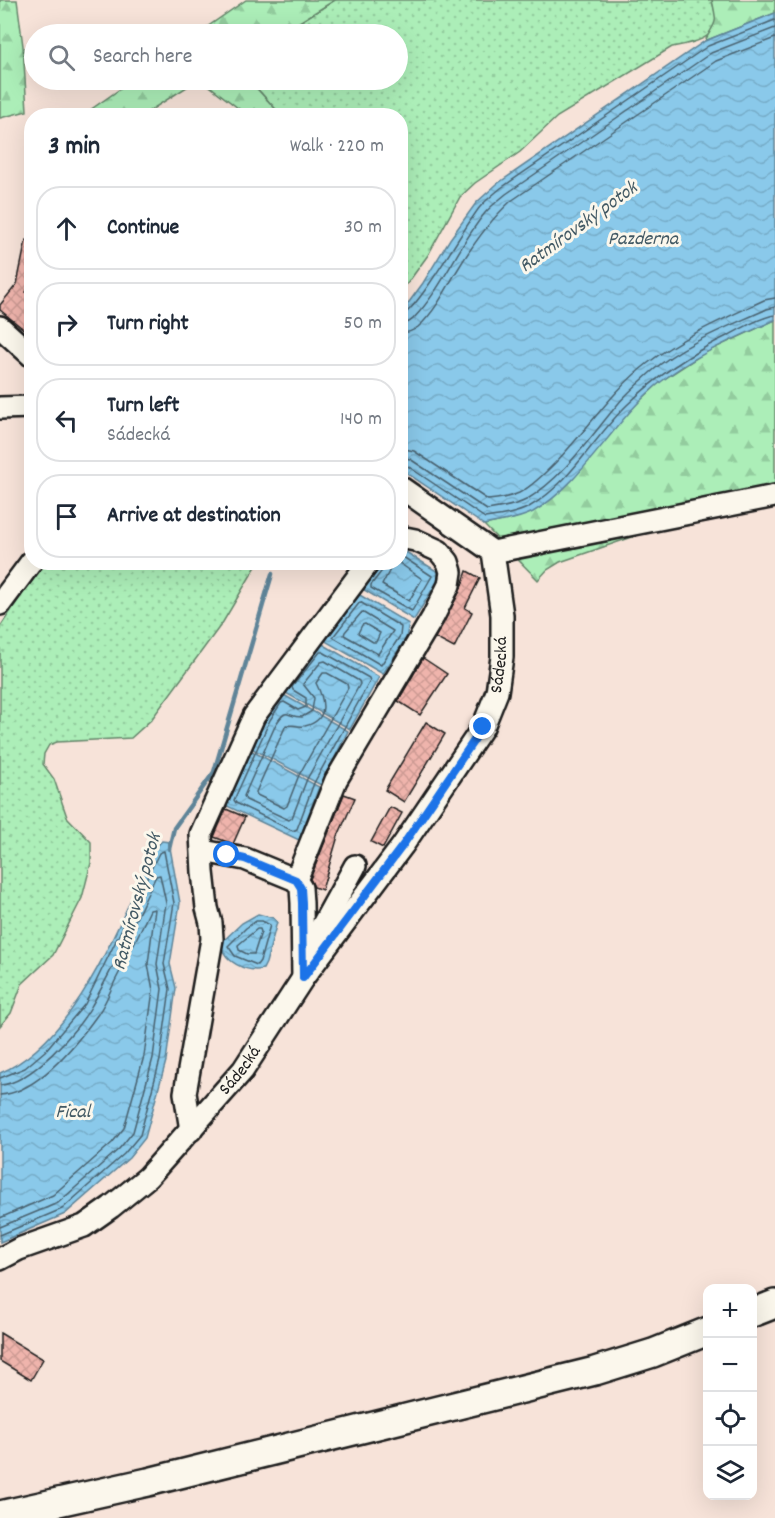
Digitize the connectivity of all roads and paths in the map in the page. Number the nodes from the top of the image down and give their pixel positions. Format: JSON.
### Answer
{"nodes":[{"id":1,"x":0,"y":327,"type":"edge"},
{"id":2,"x":24,"y":349,"type":"edge"},
{"id":3,"x":24,"y":407,"type":"edge"},
{"id":4,"x":0,"y":408,"type":"edge"},
{"id":5,"x":408,"y":493,"type":"edge"},
{"id":6,"x":775,"y":496,"type":"edge"},
{"id":7,"x":408,"y":539,"type":"edge"},
{"id":8,"x":493,"y":552,"type":"junction"},
{"id":9,"x":25,"y":570,"type":"edge"},
{"id":10,"x":363,"y":570,"type":"edge"},
{"id":11,"x":0,"y":604,"type":"edge"},
{"id":12,"x":203,"y":851,"type":"junction"},
{"id":13,"x":355,"y":866,"type":"dead end"},
{"id":14,"x":296,"y":880,"type":"junction"},
{"id":15,"x":303,"y":969,"type":"junction"},
{"id":16,"x":192,"y":1130,"type":"junction"},
{"id":17,"x":0,"y":1259,"type":"edge"},
{"id":18,"x":775,"y":1304,"type":"edge"},
{"id":19,"x":757,"y":1311,"type":"edge"},
{"id":20,"x":703,"y":1333,"type":"edge"},
{"id":21,"x":0,"y":1515,"type":"edge"}],
"edges":[{"from":1,"to":2,"type":"street"},
{"from":3,"to":4,"type":"street"},
{"from":5,"to":8,"type":"street"},
{"from":6,"to":8,"type":"street"},
{"from":7,"to":14,"type":"street"},
{"from":8,"to":15,"type":"street","name":"Sádecká"},
{"from":9,"to":11,"type":"street"},
{"from":10,"to":12,"type":"street"},
{"from":12,"to":14,"type":"street"},
{"from":12,"to":16,"type":"street"},
{"from":13,"to":15,"type":"street"},
{"from":14,"to":15,"type":"street"},
{"from":15,"to":16,"type":"street","name":"Sádecká"},
{"from":16,"to":17,"type":"street","name":"Sádecká"},
{"from":18,"to":19,"type":"main road"},
{"from":20,"to":21,"type":"main road"}]}
